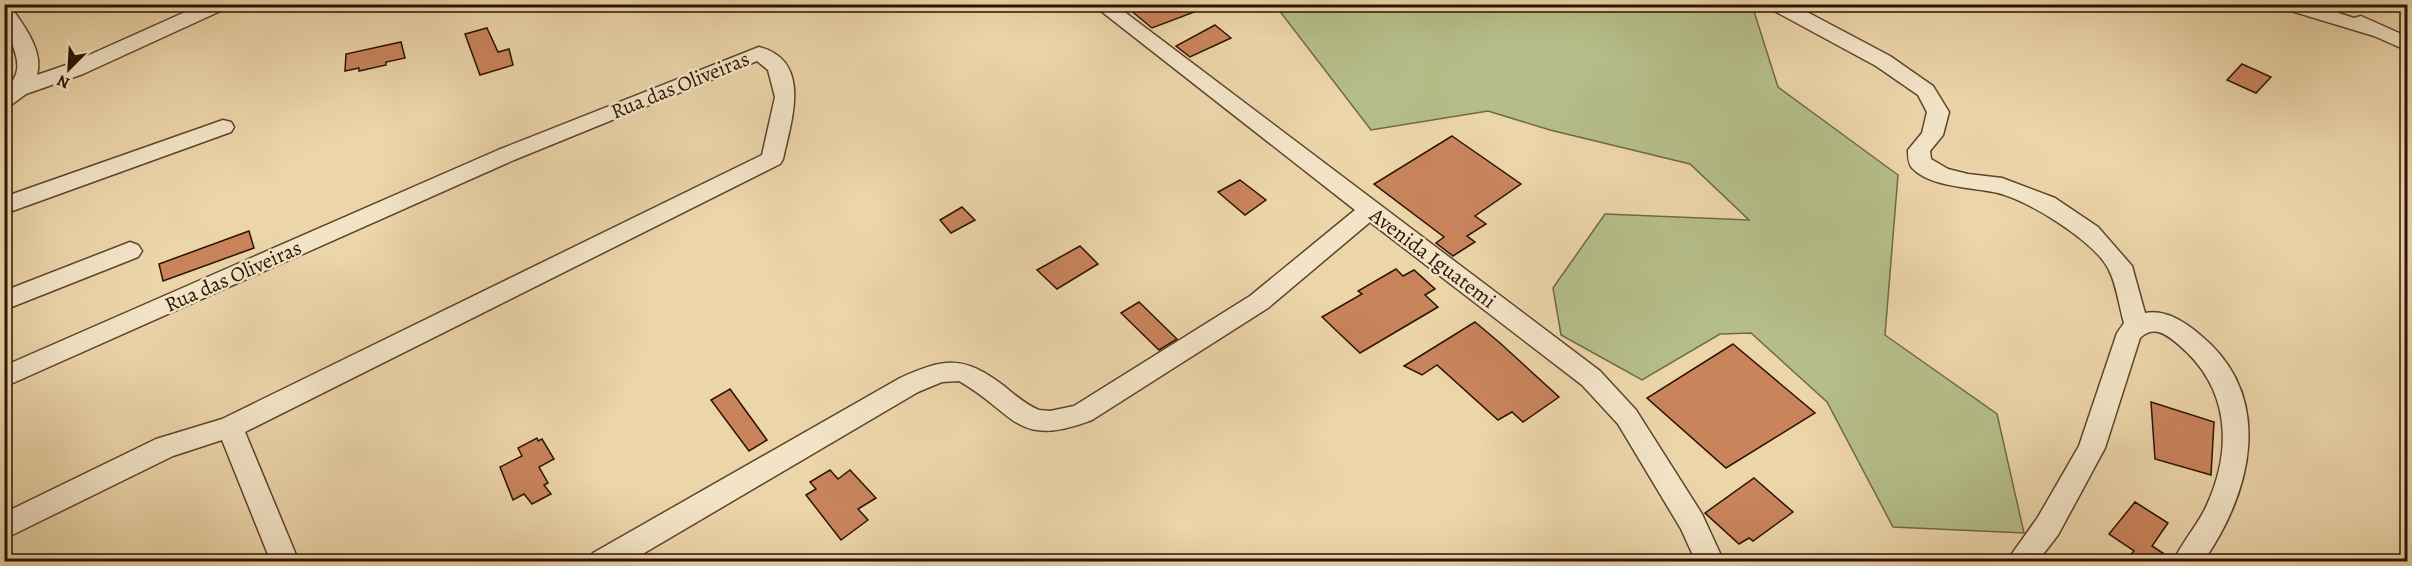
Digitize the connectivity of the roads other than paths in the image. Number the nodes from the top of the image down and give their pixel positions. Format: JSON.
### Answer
{"nodes":[{"id":1,"x":219,"y":4,"type":"edge"},
{"id":2,"x":1101,"y":4,"type":"edge"},
{"id":3,"x":1776,"y":4,"type":"edge"},
{"id":4,"x":2288,"y":4,"type":"edge"},
{"id":5,"x":2332,"y":4,"type":"edge"},
{"id":6,"x":4,"y":11,"type":"edge"},
{"id":7,"x":2374,"y":30,"type":"junction"},
{"id":8,"x":2408,"y":45,"type":"edge"},
{"id":9,"x":22,"y":88,"type":"junction"},
{"id":10,"x":4,"y":100,"type":"edge"},
{"id":11,"x":223,"y":127,"type":"dead end"},
{"id":12,"x":4,"y":206,"type":"edge"},
{"id":13,"x":1370,"y":209,"type":"junction"},
{"id":14,"x":130,"y":251,"type":"dead end"},
{"id":15,"x":4,"y":301,"type":"edge"},
{"id":16,"x":2136,"y":323,"type":"junction"},
{"id":17,"x":4,"y":377,"type":"edge"},
{"id":18,"x":230,"y":427,"type":"junction"},
{"id":19,"x":4,"y":527,"type":"edge"},
{"id":20,"x":285,"y":561,"type":"edge"},
{"id":21,"x":603,"y":561,"type":"edge"},
{"id":22,"x":1710,"y":561,"type":"edge"},
{"id":23,"x":2020,"y":561,"type":"edge"},
{"id":24,"x":2187,"y":561,"type":"edge"}],
"edges":[{"from":1,"to":9,"type":"street"},
{"from":2,"to":13,"type":"street","name":"Avenida Iguatemi"},
{"from":3,"to":16,"type":"street"},
{"from":4,"to":7,"type":"street"},
{"from":5,"to":7,"type":"street"},
{"from":6,"to":9,"type":"street"},
{"from":7,"to":8,"type":"street"},
{"from":9,"to":10,"type":"street"},
{"from":11,"to":12,"type":"street"},
{"from":13,"to":21,"type":"street"},
{"from":13,"to":22,"type":"street","name":"Avenida Iguatemi"},
{"from":14,"to":15,"type":"street"},
{"from":16,"to":23,"type":"street"},
{"from":16,"to":24,"type":"street"},
{"from":17,"to":18,"type":"street","name":"Rua das Oliveiras"},
{"from":18,"to":19,"type":"street"},
{"from":18,"to":20,"type":"street"}]}
